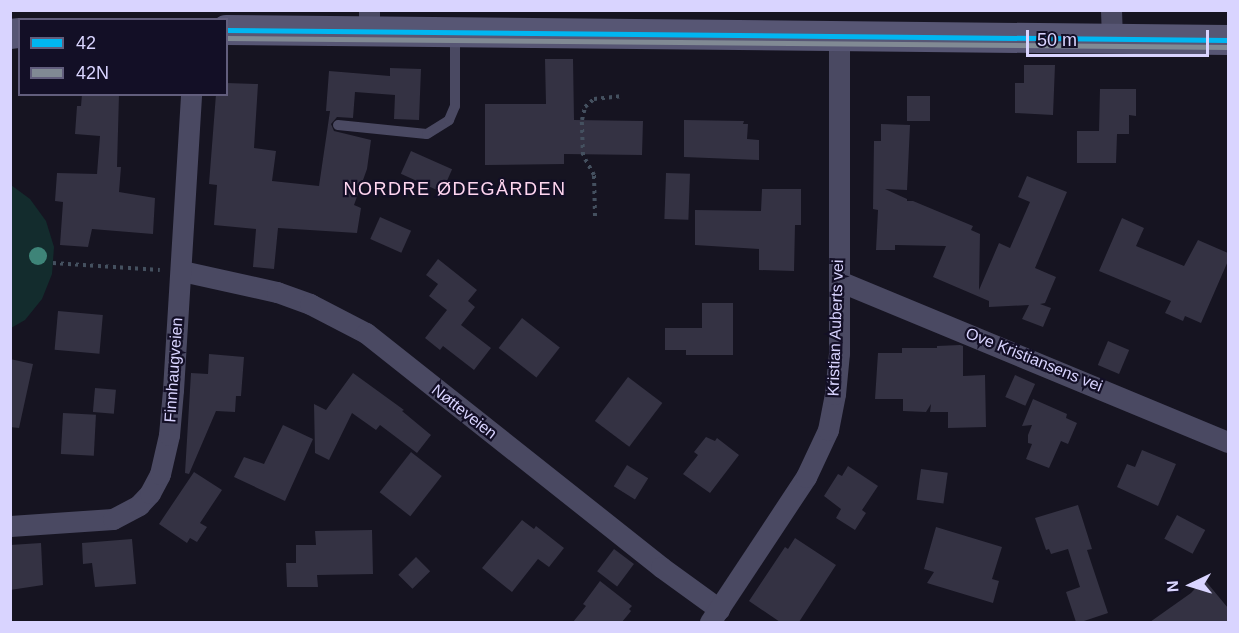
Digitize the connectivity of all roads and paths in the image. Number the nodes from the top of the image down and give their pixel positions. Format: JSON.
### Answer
{"nodes":[{"id":1,"x":369,"y":21,"type":"edge"},
{"id":2,"x":1111,"y":24,"type":"edge"},
{"id":3,"x":228,"y":30,"type":"edge"},
{"id":4,"x":455,"y":31,"type":"junction"},
{"id":5,"x":839,"y":36,"type":"junction"},
{"id":6,"x":1228,"y":40,"type":"edge"},
{"id":7,"x":191,"y":96,"type":"edge"},
{"id":8,"x":622,"y":96,"type":"dead end"},
{"id":9,"x":338,"y":125,"type":"dead end"},
{"id":10,"x":595,"y":216,"type":"dead end"},
{"id":11,"x":53,"y":263,"type":"dead end"},
{"id":12,"x":182,"y":271,"type":"junction"},
{"id":13,"x":839,"y":280,"type":"junction"},
{"id":14,"x":1228,"y":442,"type":"edge"},
{"id":15,"x":10,"y":526,"type":"edge"},
{"id":16,"x":714,"y":616,"type":"edge"}],
"edges":[{"from":1,"to":3,"type":"main road"},
{"from":1,"to":4,"type":"main road"},
{"from":2,"to":5,"type":"main road"},
{"from":2,"to":6,"type":"main road"},
{"from":4,"to":5,"type":"main road"},
{"from":4,"to":9,"type":"lane"},
{"from":5,"to":13,"type":"street","name":"Kristian Auberts vei"},
{"from":7,"to":12,"type":"street","name":"Finnhaugveien"},
{"from":8,"to":10,"type":"path"},
{"from":11,"to":12,"type":"path"},
{"from":12,"to":15,"type":"street","name":"Finnhaugveien"},
{"from":12,"to":16,"type":"street","name":"Nøtteveien"},
{"from":13,"to":14,"type":"street","name":"Ove Kristiansens vei"},
{"from":13,"to":16,"type":"street","name":"Kristian Auberts vei"}]}
